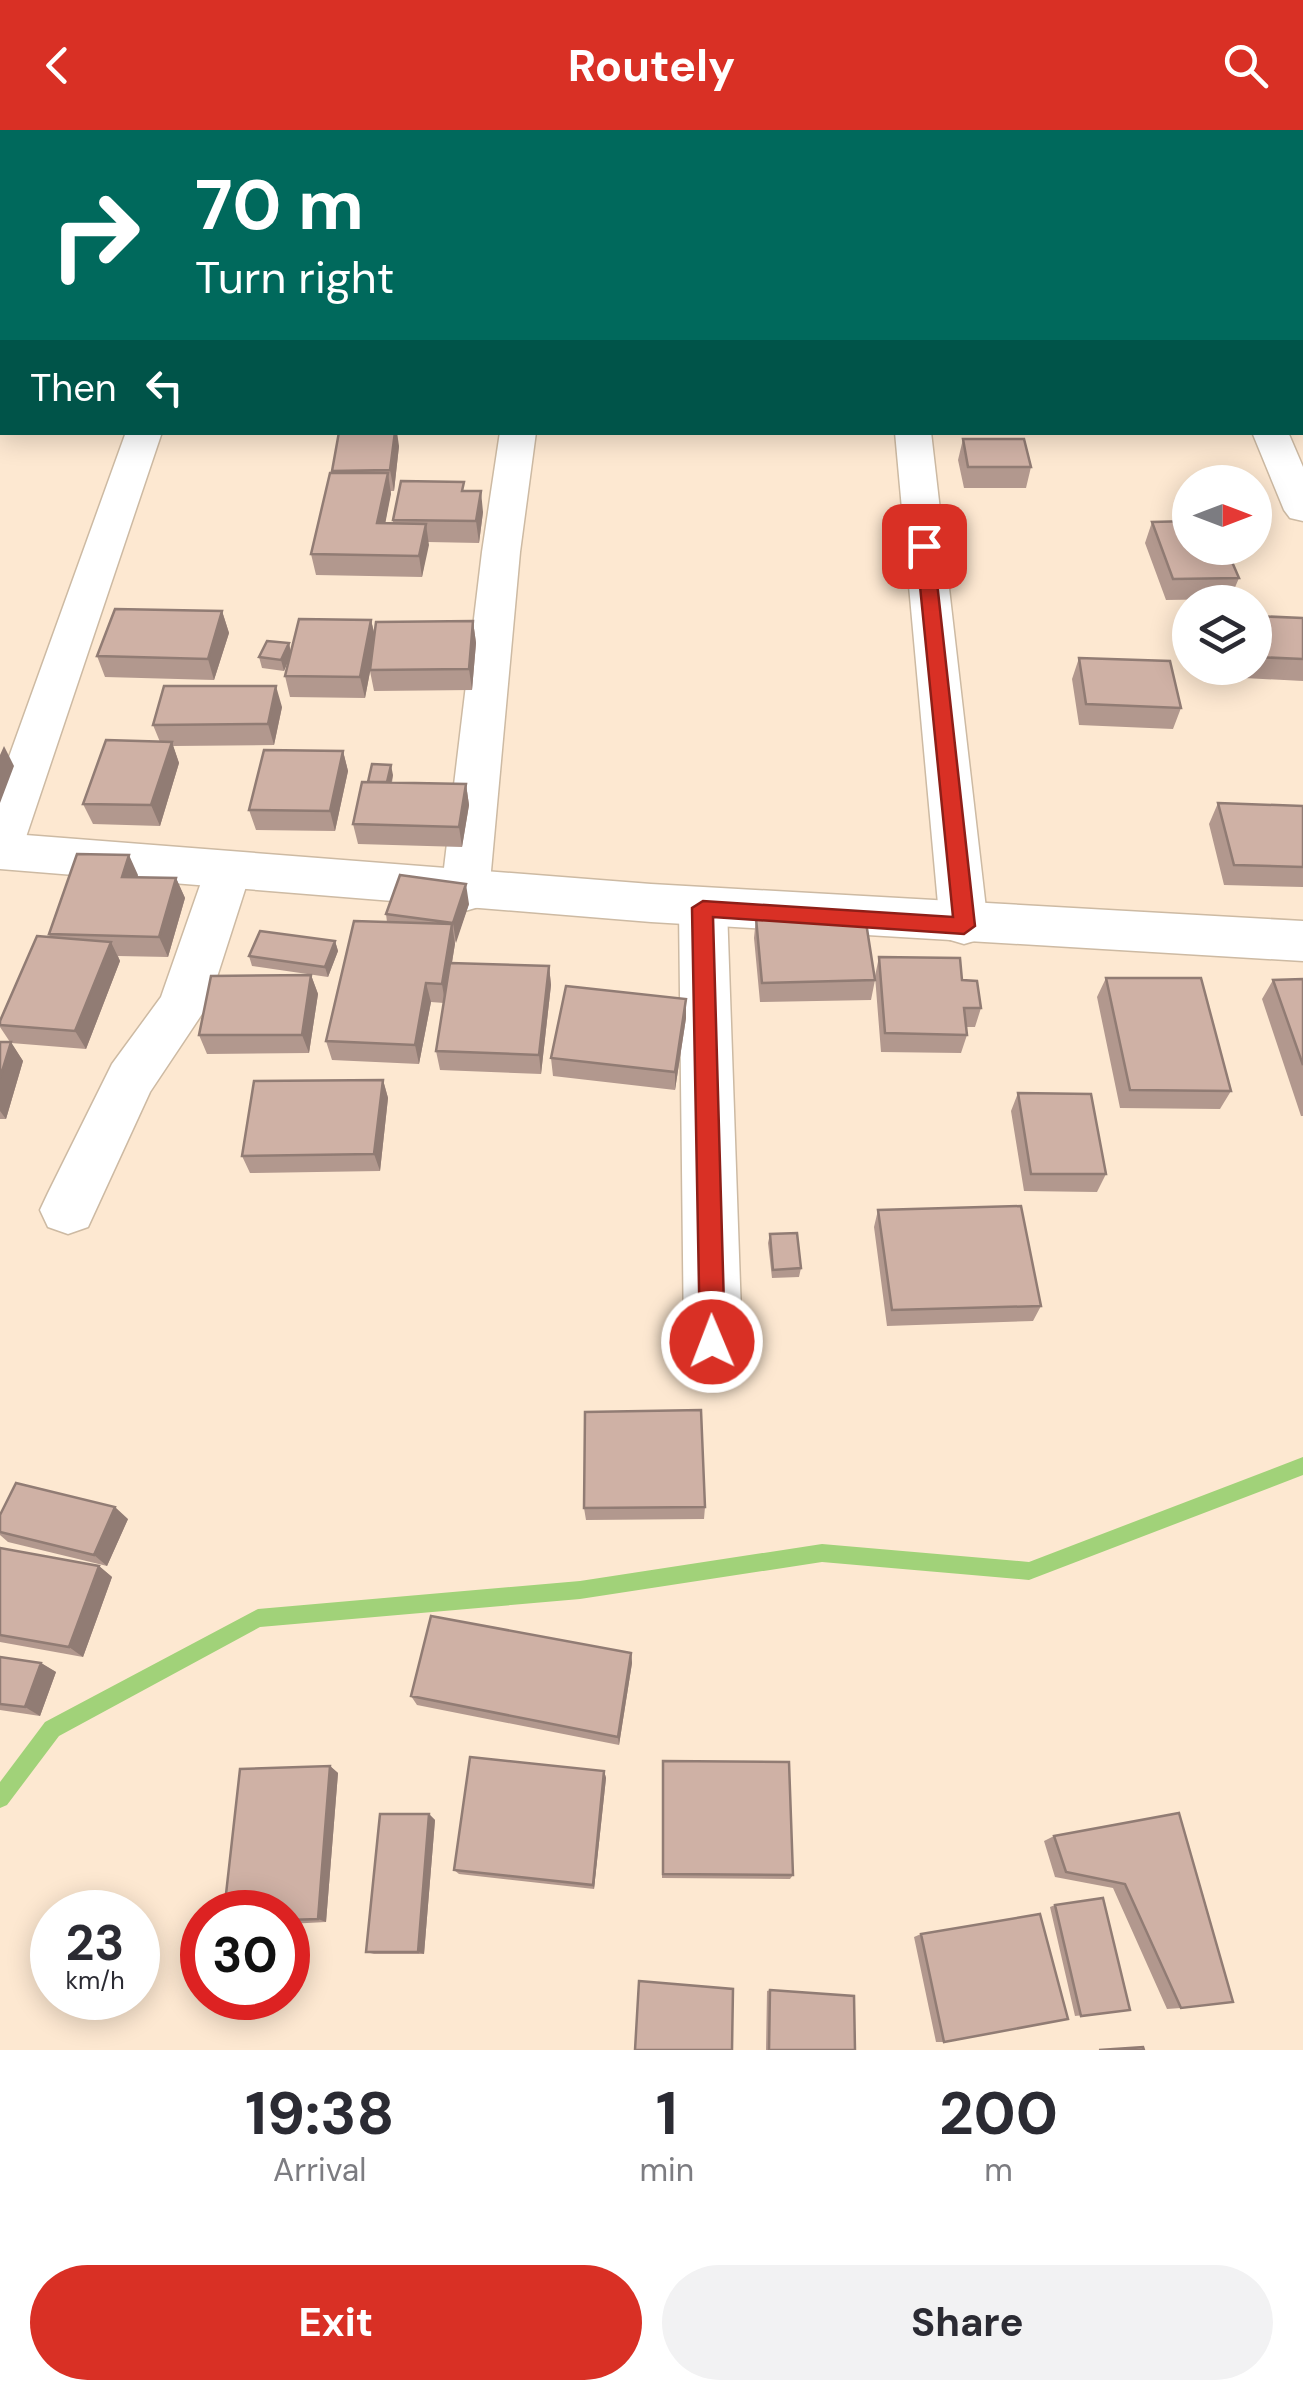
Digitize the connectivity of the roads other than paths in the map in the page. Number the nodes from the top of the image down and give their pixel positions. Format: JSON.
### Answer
{"nodes":[{"id":1,"x":143,"y":435,"type":"edge"},
{"id":2,"x":518,"y":435,"type":"edge"},
{"id":3,"x":913,"y":435,"type":"edge"},
{"id":4,"x":1271,"y":435,"type":"edge"},
{"id":5,"x":1303,"y":510,"type":"edge"},
{"id":6,"x":0,"y":848,"type":"edge"},
{"id":7,"x":228,"y":871,"type":"junction"},
{"id":8,"x":465,"y":893,"type":"junction"},
{"id":9,"x":703,"y":908,"type":"junction"},
{"id":10,"x":964,"y":926,"type":"junction"},
{"id":11,"x":1303,"y":942,"type":"edge"},
{"id":12,"x":68,"y":1210,"type":"dead end"},
{"id":13,"x":712,"y":1342,"type":"dead end"}],
"edges":[{"from":1,"to":6,"type":"street"},
{"from":2,"to":8,"type":"street"},
{"from":3,"to":10,"type":"street"},
{"from":4,"to":5,"type":"street"},
{"from":6,"to":7,"type":"street"},
{"from":7,"to":8,"type":"street"},
{"from":7,"to":12,"type":"street"},
{"from":8,"to":9,"type":"street"},
{"from":9,"to":10,"type":"street"},
{"from":9,"to":13,"type":"street"},
{"from":10,"to":11,"type":"street"}]}
